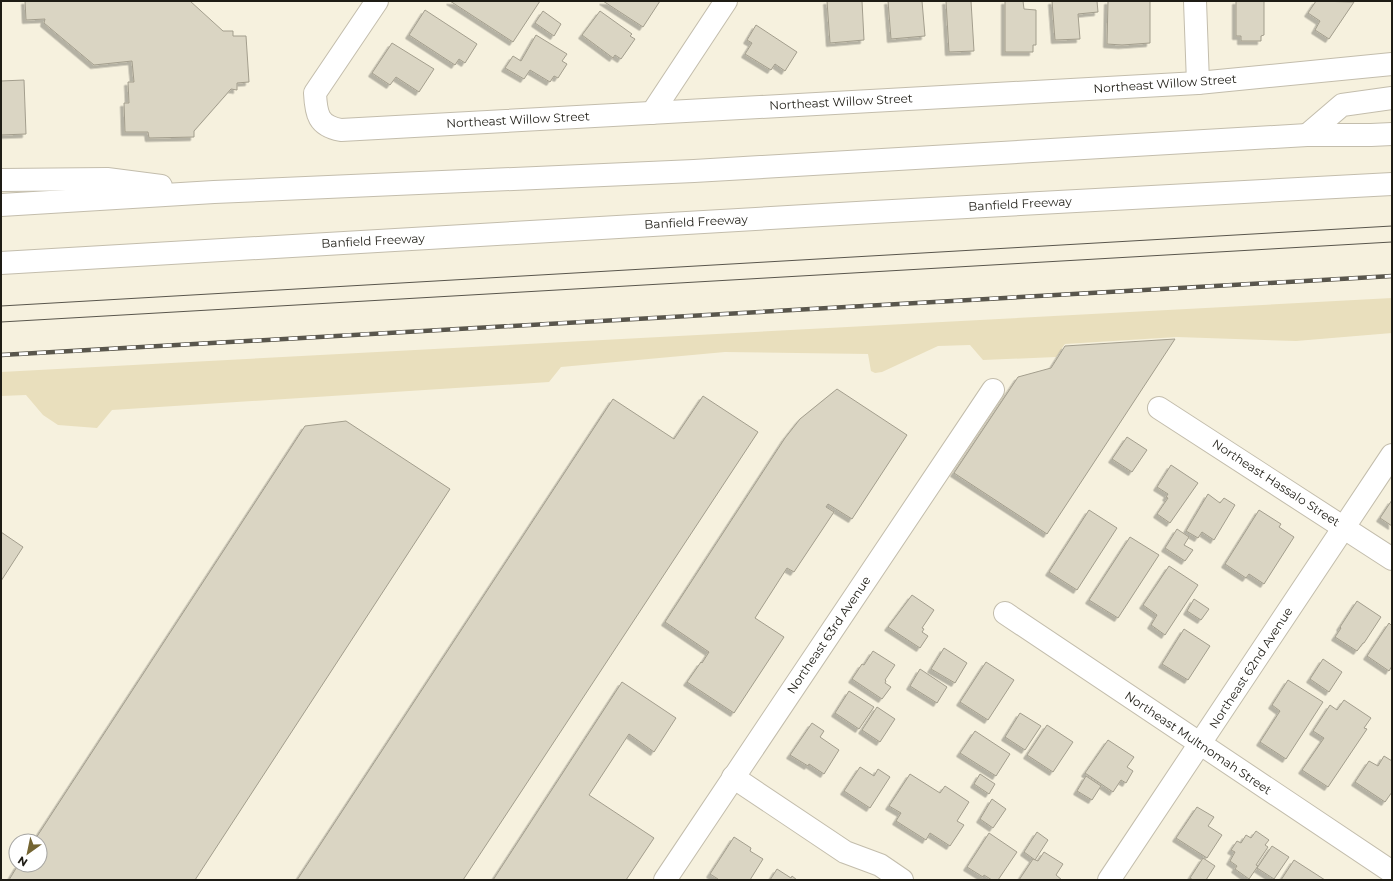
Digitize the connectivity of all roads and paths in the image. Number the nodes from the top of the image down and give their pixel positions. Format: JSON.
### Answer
{"nodes":[{"id":1,"x":377,"y":1,"type":"edge"},
{"id":2,"x":726,"y":1,"type":"edge"},
{"id":3,"x":1195,"y":1,"type":"edge"},
{"id":4,"x":1392,"y":64,"type":"edge"},
{"id":5,"x":1198,"y":83,"type":"junction"},
{"id":6,"x":1392,"y":98,"type":"edge"},
{"id":7,"x":652,"y":113,"type":"junction"},
{"id":8,"x":1392,"y":134,"type":"edge"},
{"id":9,"x":1307,"y":135,"type":"junction"},
{"id":10,"x":1,"y":180,"type":"edge"},
{"id":11,"x":1392,"y":184,"type":"edge"},
{"id":12,"x":214,"y":192,"type":"junction"},
{"id":13,"x":1,"y":205,"type":"edge"},
{"id":14,"x":1,"y":262,"type":"edge"},
{"id":15,"x":993,"y":390,"type":"dead end"},
{"id":16,"x":1159,"y":408,"type":"dead end"},
{"id":17,"x":1392,"y":454,"type":"edge"},
{"id":18,"x":1344,"y":527,"type":"junction"},
{"id":19,"x":1392,"y":559,"type":"edge"},
{"id":20,"x":1005,"y":613,"type":"dead end"},
{"id":21,"x":1201,"y":744,"type":"junction"},
{"id":22,"x":733,"y":777,"type":"junction"},
{"id":23,"x":1392,"y":872,"type":"edge"},
{"id":24,"x":665,"y":880,"type":"edge"},
{"id":25,"x":902,"y":880,"type":"edge"},
{"id":26,"x":1109,"y":880,"type":"edge"}],
"edges":[{"from":1,"to":7,"type":"main road","name":"Northeast Willow Street"},
{"from":2,"to":7,"type":"main road"},
{"from":3,"to":5,"type":"main road"},
{"from":4,"to":5,"type":"main road","name":"Northeast Willow Street"},
{"from":5,"to":7,"type":"main road","name":"Northeast Willow Street"},
{"from":6,"to":9,"type":"main road"},
{"from":8,"to":9,"type":"main road"},
{"from":9,"to":12,"type":"main road"},
{"from":10,"to":12,"type":"main road"},
{"from":11,"to":14,"type":"main road","name":"Banfield Freeway"},
{"from":12,"to":13,"type":"main road"},
{"from":15,"to":22,"type":"main road","name":"Northeast 63rd Avenue"},
{"from":16,"to":18,"type":"main road","name":"Northeast Hassalo Street"},
{"from":17,"to":18,"type":"main road","name":"Northeast 62nd Avenue"},
{"from":18,"to":19,"type":"main road","name":"Northeast Hassalo Street"},
{"from":18,"to":21,"type":"main road","name":"Northeast 62nd Avenue"},
{"from":20,"to":21,"type":"main road","name":"Northeast Multnomah Street"},
{"from":21,"to":23,"type":"main road","name":"Northeast Multnomah Street"},
{"from":21,"to":26,"type":"main road","name":"Northeast 62nd Avenue"},
{"from":22,"to":24,"type":"main road","name":"Northeast 63rd Avenue"},
{"from":22,"to":25,"type":"main road"}]}
